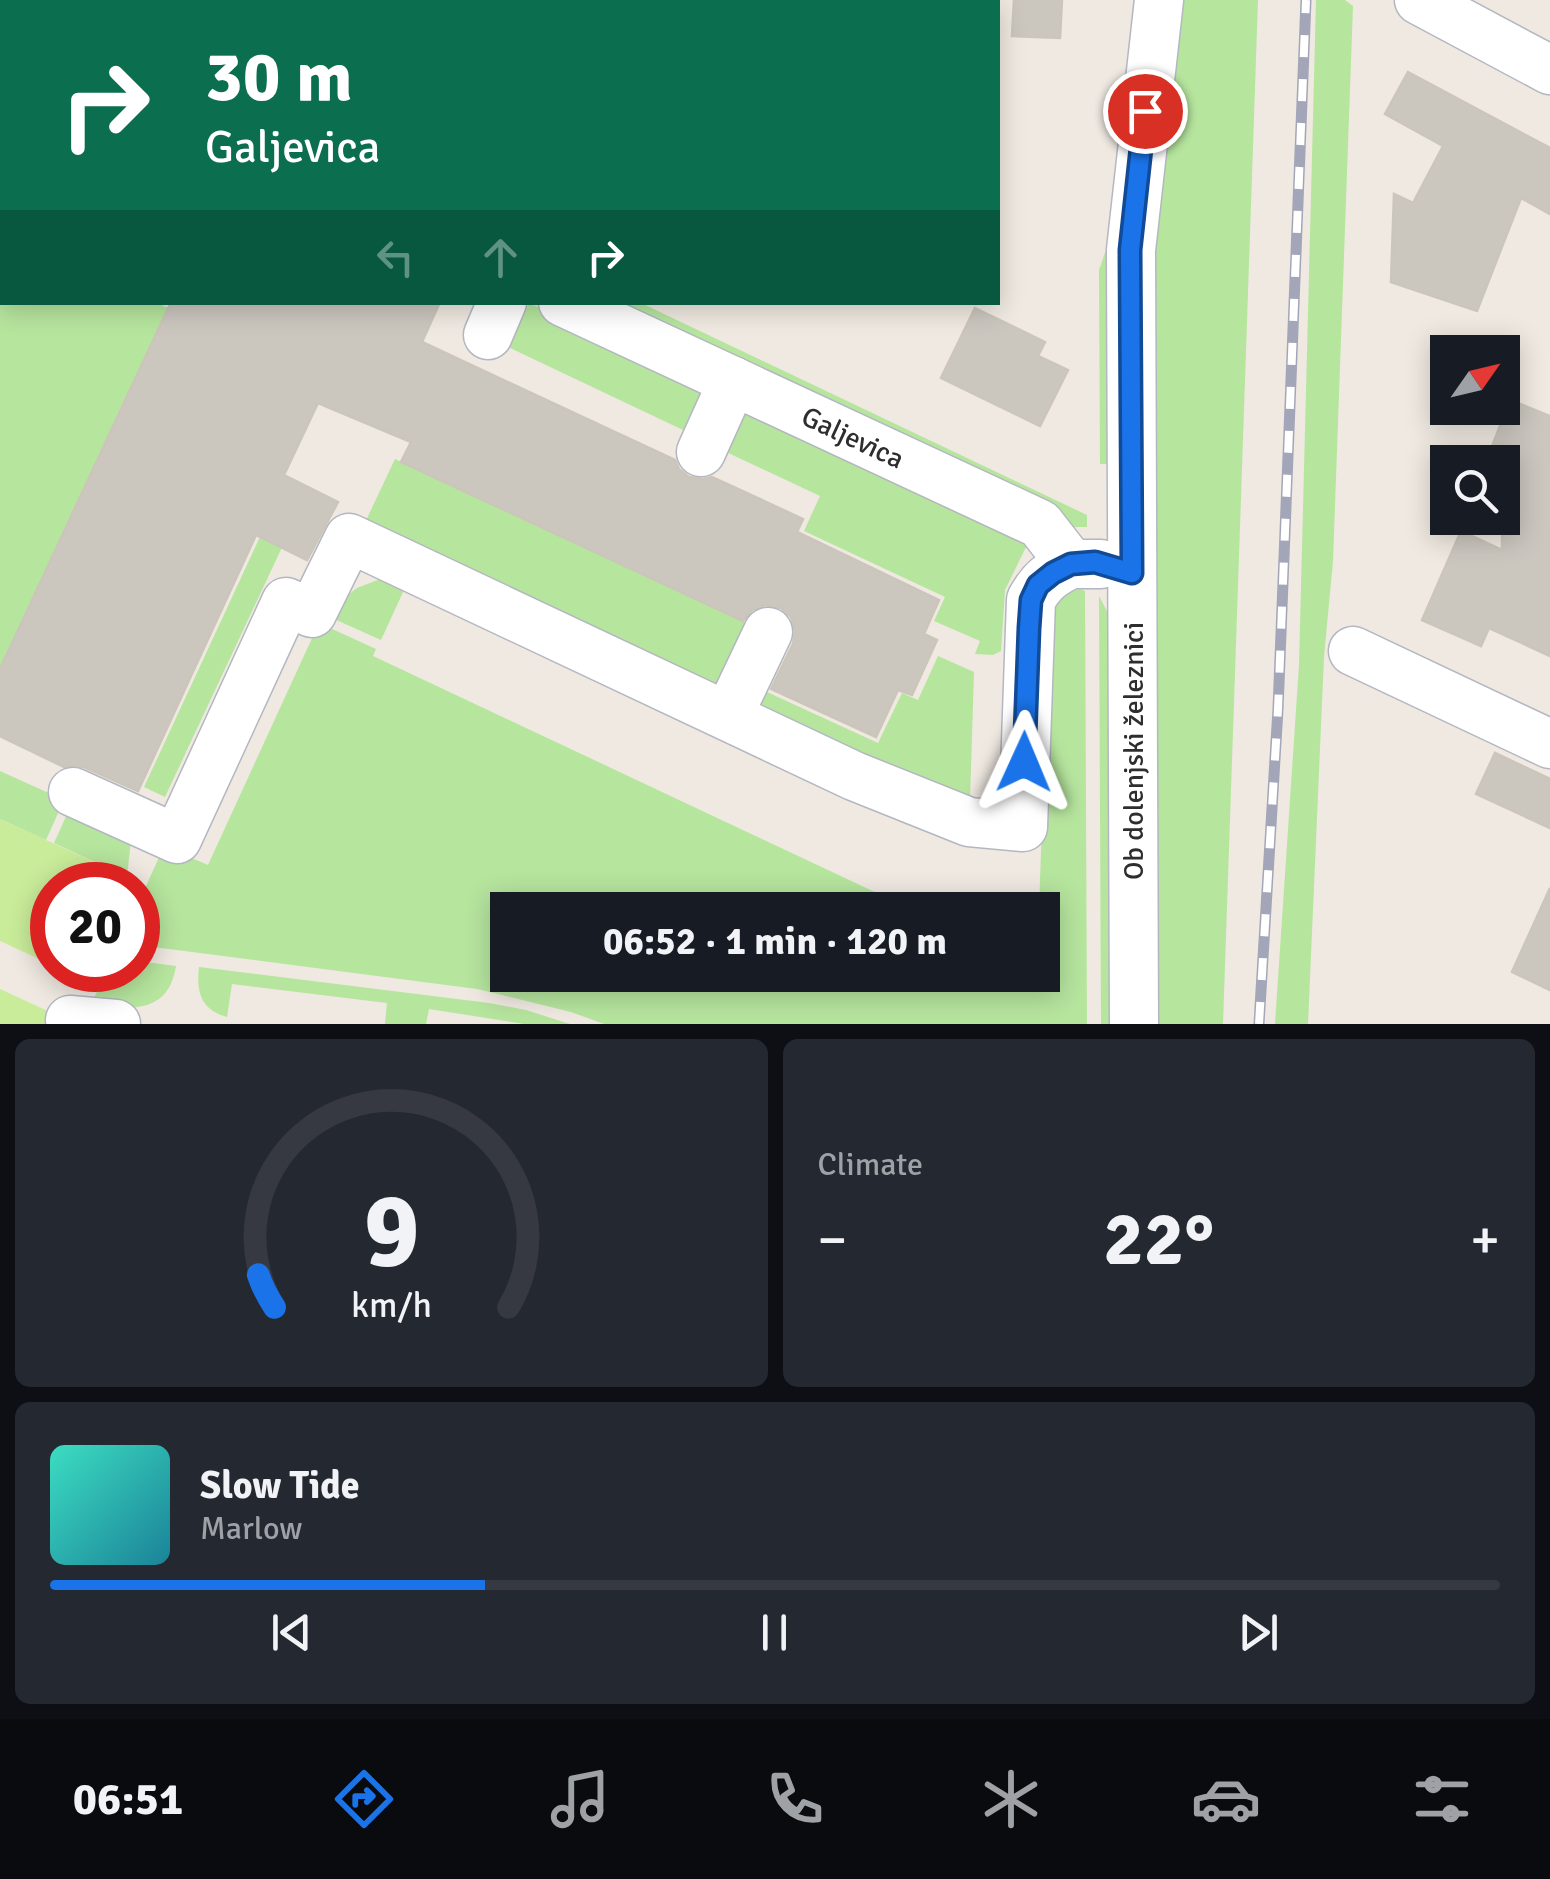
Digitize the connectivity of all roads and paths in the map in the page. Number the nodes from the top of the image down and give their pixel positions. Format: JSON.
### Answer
{"nodes":[{"id":1,"x":1159,"y":0,"type":"edge"},
{"id":2,"x":1419,"y":0,"type":"edge"},
{"id":3,"x":1550,"y":70,"type":"edge"},
{"id":4,"x":570,"y":305,"type":"edge"},
{"id":5,"x":732,"y":381,"type":"junction"},
{"id":6,"x":702,"y":452,"type":"dead end"},
{"id":7,"x":1071,"y":564,"type":"junction"},
{"id":8,"x":1132,"y":573,"type":"junction"},
{"id":9,"x":768,"y":632,"type":"dead end"},
{"id":10,"x":1354,"y":651,"type":"dead end"},
{"id":11,"x":728,"y":716,"type":"junction"},
{"id":12,"x":1550,"y":744,"type":"edge"},
{"id":13,"x":73,"y":792,"type":"dead end"},
{"id":14,"x":1134,"y":1024,"type":"edge"}],
"edges":[{"from":1,"to":8,"type":"street","name":"Ob dolenjski železnici"},
{"from":2,"to":3,"type":"street"},
{"from":4,"to":5,"type":"street","name":"Galjevica"},
{"from":5,"to":6,"type":"street"},
{"from":5,"to":7,"type":"street","name":"Galjevica"},
{"from":7,"to":8,"type":"street"},
{"from":7,"to":11,"type":"street"},
{"from":8,"to":14,"type":"street","name":"Ob dolenjski železnici"},
{"from":9,"to":11,"type":"street"},
{"from":10,"to":12,"type":"street"},
{"from":11,"to":13,"type":"street"}]}
